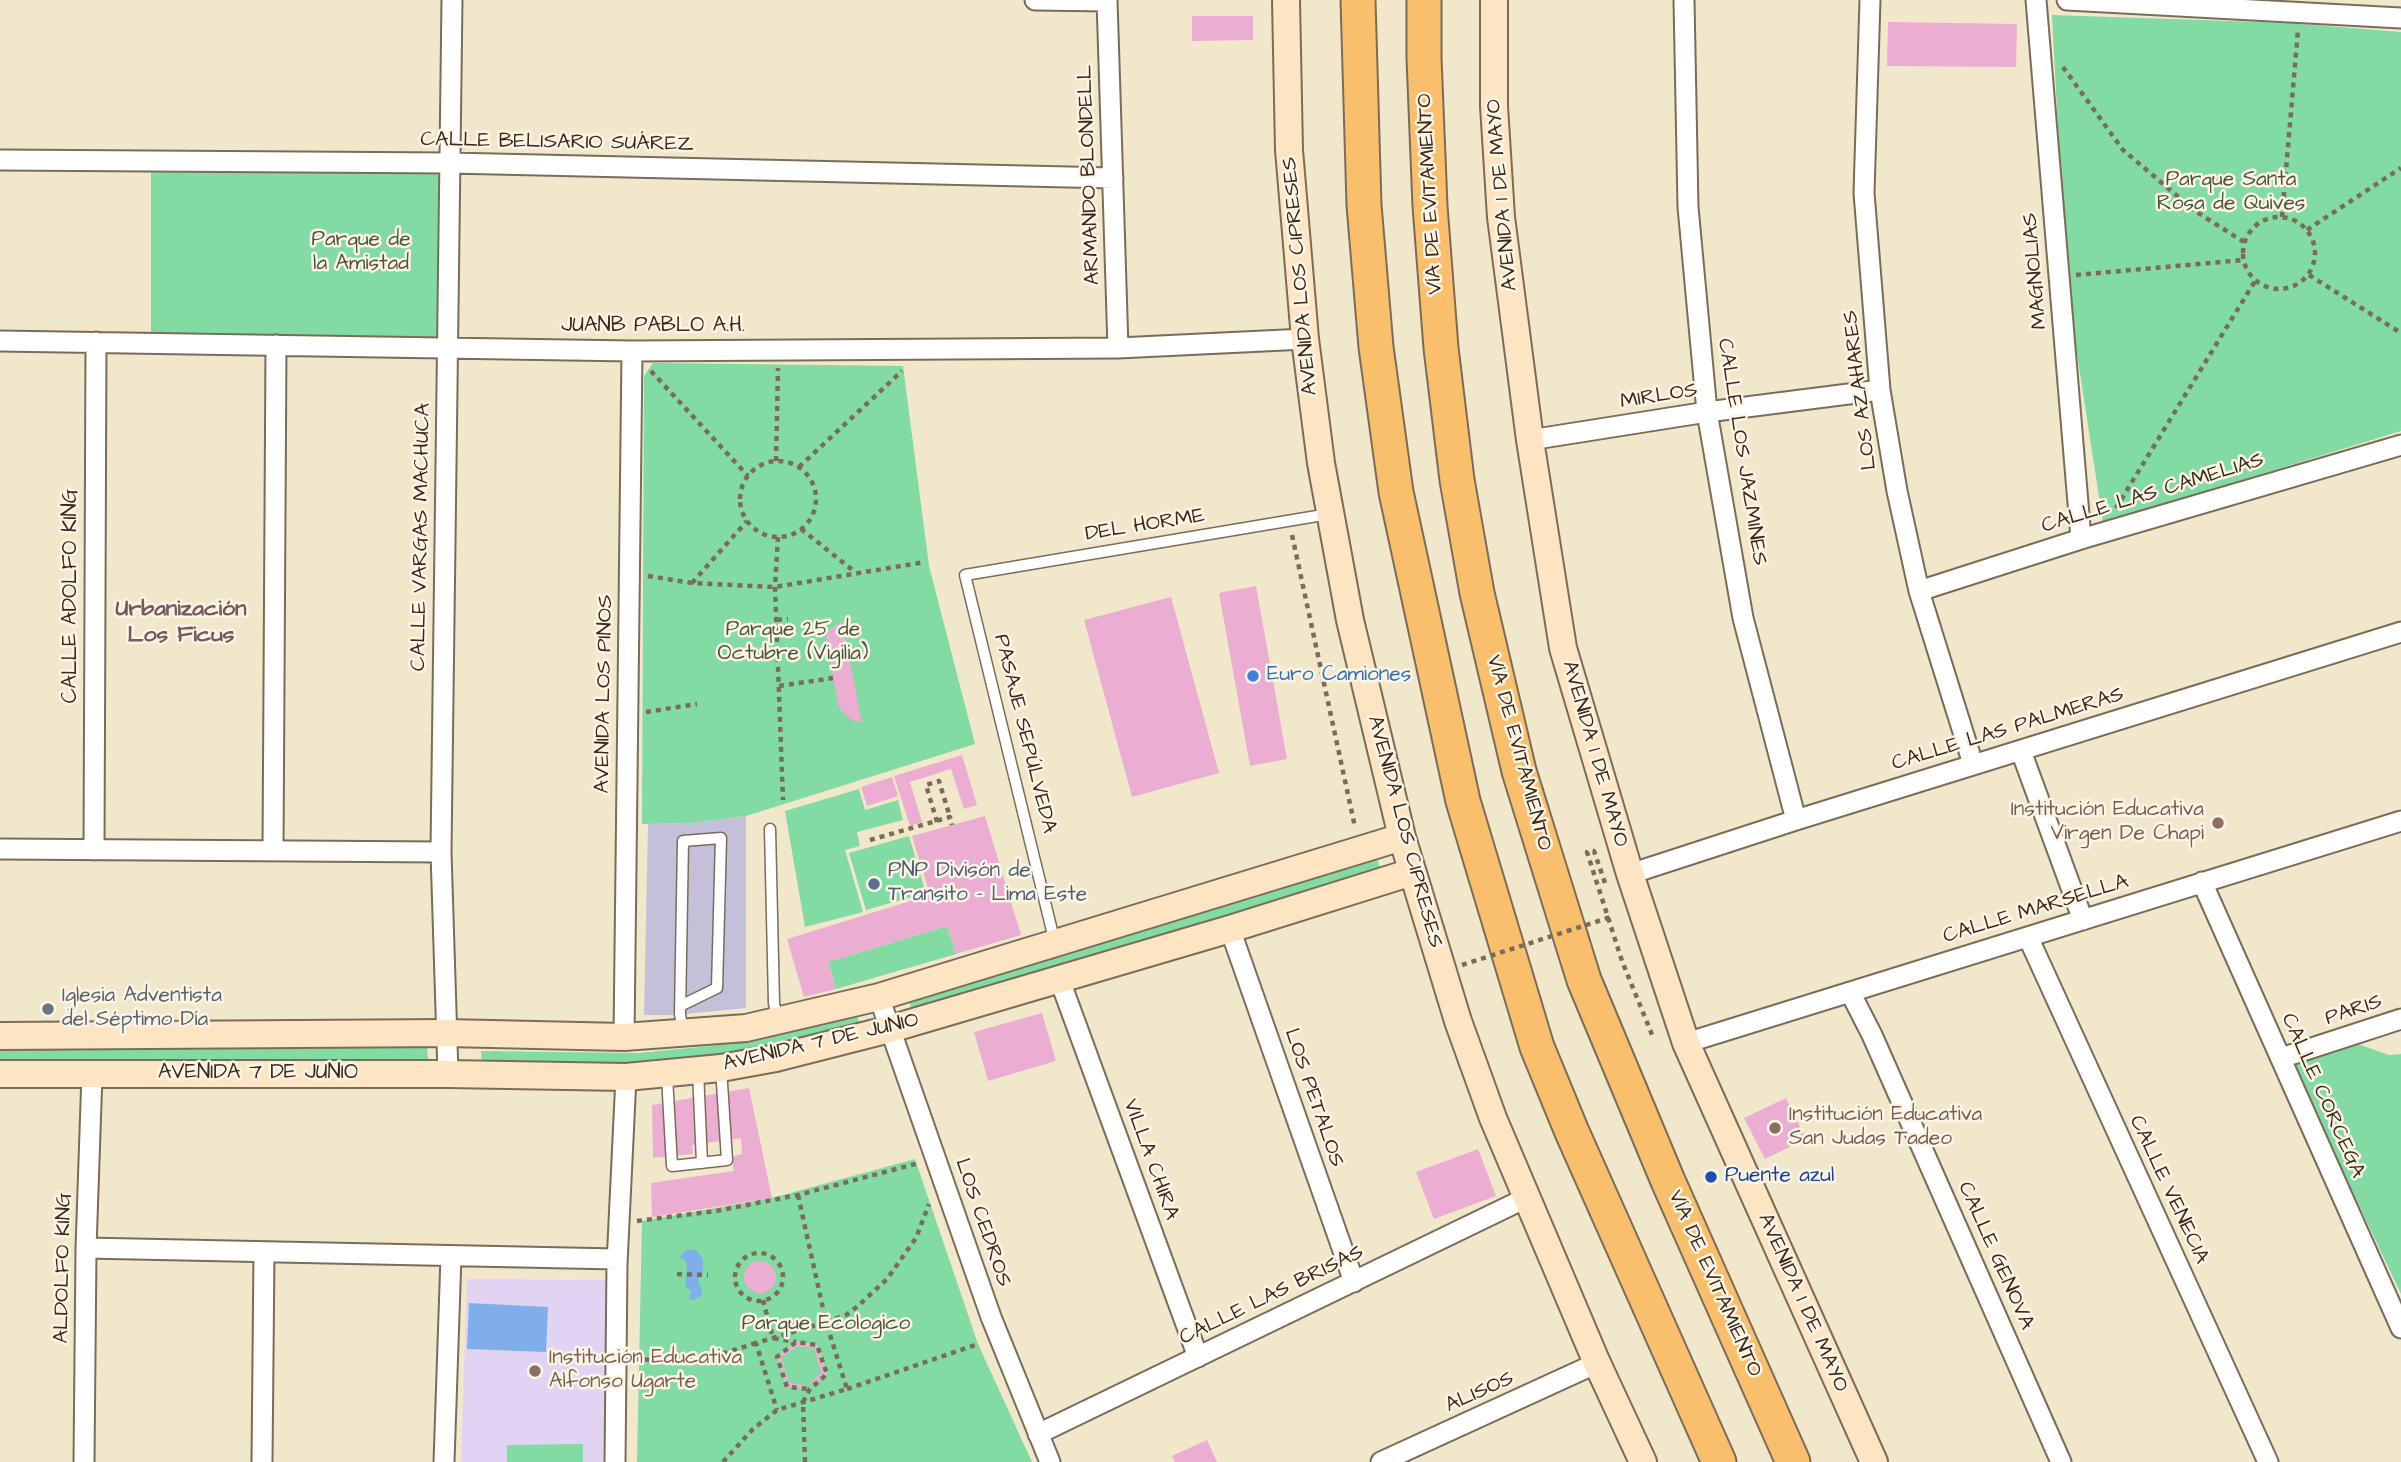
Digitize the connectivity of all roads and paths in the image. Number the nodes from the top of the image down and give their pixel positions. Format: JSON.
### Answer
{"nodes":[{"id":1,"x":452,"y":0,"type":"edge"},
{"id":2,"x":1035,"y":0,"type":"edge"},
{"id":3,"x":1107,"y":0,"type":"edge"},
{"id":4,"x":1286,"y":0,"type":"edge"},
{"id":5,"x":1358,"y":0,"type":"edge"},
{"id":6,"x":1424,"y":0,"type":"edge"},
{"id":7,"x":1494,"y":0,"type":"edge"},
{"id":8,"x":1684,"y":0,"type":"edge"},
{"id":9,"x":1870,"y":0,"type":"edge"},
{"id":10,"x":2036,"y":0,"type":"edge"},
{"id":11,"x":2067,"y":0,"type":"edge"},
{"id":12,"x":2401,"y":18,"type":"edge"},
{"id":13,"x":2298,"y":28,"type":"dead end"},
{"id":14,"x":2038,"y":30,"type":"junction"},
{"id":15,"x":0,"y":160,"type":"edge"},
{"id":16,"x":450,"y":163,"type":"junction"},
{"id":17,"x":2401,"y":167,"type":"edge"},
{"id":18,"x":1113,"y":178,"type":"junction"},
{"id":19,"x":2282,"y":217,"type":"junction"},
{"id":20,"x":2307,"y":230,"type":"junction"},
{"id":21,"x":2244,"y":242,"type":"junction"},
{"id":22,"x":2243,"y":260,"type":"junction"},
{"id":23,"x":2309,"y":275,"type":"junction"},
{"id":24,"x":2059,"y":277,"type":"junction"},
{"id":25,"x":2255,"y":281,"type":"junction"},
{"id":26,"x":2401,"y":333,"type":"edge"},
{"id":27,"x":1305,"y":339,"type":"junction"},
{"id":28,"x":0,"y":341,"type":"edge"},
{"id":29,"x":96,"y":342,"type":"junction"},
{"id":30,"x":276,"y":345,"type":"junction"},
{"id":31,"x":448,"y":348,"type":"junction"},
{"id":32,"x":1118,"y":348,"type":"junction"},
{"id":33,"x":777,"y":350,"type":"junction"},
{"id":34,"x":632,"y":351,"type":"junction"},
{"id":35,"x":902,"y":371,"type":"dead end"},
{"id":36,"x":1880,"y":390,"type":"junction"},
{"id":37,"x":1707,"y":412,"type":"junction"},
{"id":38,"x":1530,"y":440,"type":"junction"},
{"id":39,"x":2401,"y":445,"type":"edge"},
{"id":40,"x":776,"y":461,"type":"junction"},
{"id":41,"x":799,"y":467,"type":"junction"},
{"id":42,"x":748,"y":476,"type":"junction"},
{"id":43,"x":1330,"y":514,"type":"junction"},
{"id":44,"x":747,"y":521,"type":"junction"},
{"id":45,"x":801,"y":529,"type":"junction"},
{"id":46,"x":1291,"y":531,"type":"dead end"},
{"id":47,"x":2101,"y":533,"type":"junction"},
{"id":48,"x":778,"y":537,"type":"junction"},
{"id":49,"x":2081,"y":539,"type":"junction"},
{"id":50,"x":925,"y":562,"type":"dead end"},
{"id":51,"x":629,"y":573,"type":"junction"},
{"id":52,"x":856,"y":573,"type":"junction"},
{"id":53,"x":965,"y":575,"type":"joint"},
{"id":54,"x":692,"y":583,"type":"junction"},
{"id":55,"x":775,"y":587,"type":"junction"},
{"id":56,"x":1919,"y":591,"type":"junction"},
{"id":57,"x":788,"y":619,"type":"dead end"},
{"id":58,"x":777,"y":620,"type":"junction"},
{"id":59,"x":2401,"y":632,"type":"edge"},
{"id":60,"x":833,"y":678,"type":"dead end"},
{"id":61,"x":779,"y":686,"type":"junction"},
{"id":62,"x":698,"y":704,"type":"dead end"},
{"id":63,"x":628,"y":711,"type":"junction"},
{"id":64,"x":2021,"y":751,"type":"junction"},
{"id":65,"x":1973,"y":764,"type":"junction"},
{"id":66,"x":783,"y":800,"type":"dead end"},
{"id":67,"x":950,"y":817,"type":"junction"},
{"id":68,"x":1796,"y":820,"type":"junction"},
{"id":69,"x":2401,"y":821,"type":"edge"},
{"id":70,"x":937,"y":822,"type":"junction"},
{"id":71,"x":953,"y":825,"type":"dead end"},
{"id":72,"x":770,"y":829,"type":"dead end"},
{"id":73,"x":1356,"y":831,"type":"dead end"},
{"id":74,"x":1402,"y":837,"type":"junction"},
{"id":75,"x":870,"y":840,"type":"dead end"},
{"id":76,"x":0,"y":849,"type":"edge"},
{"id":77,"x":94,"y":850,"type":"junction"},
{"id":78,"x":273,"y":851,"type":"junction"},
{"id":79,"x":441,"y":852,"type":"junction"},
{"id":80,"x":1412,"y":872,"type":"junction"},
{"id":81,"x":1630,"y":874,"type":"junction"},
{"id":82,"x":2202,"y":882,"type":"junction"},
{"id":83,"x":1608,"y":889,"type":"dead end"},
{"id":84,"x":1616,"y":916,"type":"dead end"},
{"id":85,"x":2083,"y":919,"type":"junction"},
{"id":86,"x":1230,"y":929,"type":"junction"},
{"id":87,"x":2028,"y":937,"type":"junction"},
{"id":88,"x":1055,"y":943,"type":"junction"},
{"id":89,"x":1462,"y":965,"type":"dead end"},
{"id":90,"x":1059,"y":978,"type":"junction"},
{"id":91,"x":1850,"y":992,"type":"junction"},
{"id":92,"x":879,"y":996,"type":"junction"},
{"id":93,"x":1651,"y":1012,"type":"dead end"},
{"id":94,"x":1644,"y":1015,"type":"junction"},
{"id":95,"x":682,"y":1019,"type":"junction"},
{"id":96,"x":2401,"y":1019,"type":"edge"},
{"id":97,"x":777,"y":1020,"type":"junction"},
{"id":98,"x":890,"y":1029,"type":"junction"},
{"id":99,"x":447,"y":1033,"type":"junction"},
{"id":100,"x":0,"y":1036,"type":"edge"},
{"id":101,"x":624,"y":1037,"type":"junction"},
{"id":102,"x":1653,"y":1037,"type":"dead end"},
{"id":103,"x":1686,"y":1044,"type":"junction"},
{"id":104,"x":2281,"y":1058,"type":"junction"},
{"id":105,"x":710,"y":1069,"type":"junction"},
{"id":106,"x":0,"y":1074,"type":"edge"},
{"id":107,"x":92,"y":1074,"type":"junction"},
{"id":108,"x":448,"y":1074,"type":"junction"},
{"id":109,"x":667,"y":1074,"type":"junction"},
{"id":110,"x":626,"y":1077,"type":"junction"},
{"id":111,"x":935,"y":1158,"type":"junction"},
{"id":112,"x":702,"y":1163,"type":"junction"},
{"id":113,"x":798,"y":1195,"type":"junction"},
{"id":114,"x":1526,"y":1198,"type":"junction"},
{"id":115,"x":931,"y":1199,"type":"dead end"},
{"id":116,"x":619,"y":1221,"type":"junction"},
{"id":117,"x":86,"y":1248,"type":"junction"},
{"id":118,"x":264,"y":1252,"type":"junction"},
{"id":119,"x":451,"y":1256,"type":"junction"},
{"id":120,"x":617,"y":1259,"type":"junction"},
{"id":121,"x":677,"y":1274,"type":"dead end"},
{"id":122,"x":708,"y":1275,"type":"dead end"},
{"id":123,"x":1353,"y":1282,"type":"junction"},
{"id":124,"x":763,"y":1300,"type":"junction"},
{"id":125,"x":826,"y":1322,"type":"junction"},
{"id":126,"x":2401,"y":1328,"type":"edge"},
{"id":127,"x":773,"y":1338,"type":"junction"},
{"id":128,"x":796,"y":1342,"type":"junction"},
{"id":129,"x":756,"y":1343,"type":"junction"},
{"id":130,"x":978,"y":1344,"type":"dead end"},
{"id":131,"x":615,"y":1357,"type":"junction"},
{"id":132,"x":1198,"y":1357,"type":"junction"},
{"id":133,"x":1597,"y":1363,"type":"junction"},
{"id":134,"x":810,"y":1389,"type":"junction"},
{"id":135,"x":847,"y":1389,"type":"junction"},
{"id":136,"x":803,"y":1402,"type":"junction"},
{"id":137,"x":777,"y":1410,"type":"junction"},
{"id":138,"x":1038,"y":1434,"type":"junction"},
{"id":139,"x":84,"y":1462,"type":"edge"},
{"id":140,"x":262,"y":1462,"type":"edge"},
{"id":141,"x":444,"y":1462,"type":"edge"},
{"id":142,"x":615,"y":1462,"type":"edge"},
{"id":143,"x":723,"y":1462,"type":"edge"},
{"id":144,"x":805,"y":1462,"type":"edge"},
{"id":145,"x":1050,"y":1462,"type":"edge"},
{"id":146,"x":1381,"y":1462,"type":"edge"},
{"id":147,"x":1643,"y":1462,"type":"edge"},
{"id":148,"x":1719,"y":1462,"type":"edge"},
{"id":149,"x":1793,"y":1462,"type":"edge"},
{"id":150,"x":1874,"y":1462,"type":"edge"},
{"id":151,"x":2061,"y":1462,"type":"edge"},
{"id":152,"x":2267,"y":1462,"type":"edge"}],
"edges":[{"from":1,"to":16,"type":"street","name":"CALLE VARGAS MACHUCA"},
{"from":2,"to":3,"type":"street"},
{"from":3,"to":18,"type":"street","name":"ARMANDO BLONDELL"},
{"from":4,"to":27,"type":"street","name":"AVENIDA LOS CIPRESES"},
{"from":5,"to":148,"type":"highway"},
{"from":6,"to":149,"type":"highway","name":"VÍA DE EVITAMIENTO"},
{"from":7,"to":38,"type":"street","name":"AVENIDA 1 DE MAYO"},
{"from":8,"to":37,"type":"street","name":"CALLE LOS JAZMINES"},
{"from":9,"to":36,"type":"street","name":"LOS AZAHARES"},
{"from":10,"to":14,"type":"street","name":"MAGNOLIAS"},
{"from":11,"to":12,"type":"street"},
{"from":13,"to":19,"type":"path"},
{"from":14,"to":21,"type":"path"},
{"from":14,"to":24,"type":"street","name":"MAGNOLIAS"},
{"from":15,"to":16,"type":"street","name":"CALLE BELISARIO SUÁREZ"},
{"from":16,"to":18,"type":"street","name":"CALLE BELISARIO SUÁREZ"},
{"from":16,"to":31,"type":"street","name":"CALLE VARGAS MACHUCA"},
{"from":17,"to":20,"type":"path"},
{"from":18,"to":32,"type":"street","name":"ARMANDO BLONDELL"},
{"from":19,"to":20,"type":"path"},
{"from":19,"to":21,"type":"path"},
{"from":20,"to":23,"type":"path"},
{"from":21,"to":22,"type":"path"},
{"from":22,"to":24,"type":"path"},
{"from":22,"to":25,"type":"path"},
{"from":23,"to":25,"type":"path"},
{"from":23,"to":26,"type":"path"},
{"from":24,"to":49,"type":"street","name":"MAGNOLIAS"},
{"from":25,"to":47,"type":"path"},
{"from":27,"to":32,"type":"street","name":"JUANB PABLO A.H."},
{"from":27,"to":43,"type":"street","name":"AVENIDA LOS CIPRESES"},
{"from":28,"to":29,"type":"street","name":"JUANB PABLO A.H."},
{"from":29,"to":30,"type":"street","name":"JUANB PABLO A.H."},
{"from":29,"to":77,"type":"street","name":"CALLE ADOLFO KING"},
{"from":30,"to":31,"type":"street","name":"JUANB PABLO A.H."},
{"from":30,"to":78,"type":"street"},
{"from":31,"to":34,"type":"street","name":"JUANB PABLO A.H."},
{"from":31,"to":79,"type":"street","name":"CALLE VARGAS MACHUCA"},
{"from":32,"to":33,"type":"street","name":"JUANB PABLO A.H."},
{"from":33,"to":34,"type":"street","name":"JUANB PABLO A.H."},
{"from":33,"to":40,"type":"path"},
{"from":34,"to":42,"type":"path"},
{"from":34,"to":51,"type":"street","name":"AVENIDA LOS PINOS"},
{"from":35,"to":41,"type":"path"},
{"from":36,"to":37,"type":"street","name":"MIRLOS"},
{"from":36,"to":56,"type":"street","name":"LOS AZAHARES"},
{"from":37,"to":38,"type":"street","name":"MIRLOS"},
{"from":37,"to":68,"type":"street","name":"CALLE LOS JAZMINES"},
{"from":38,"to":81,"type":"street","name":"AVENIDA 1 DE MAYO"},
{"from":39,"to":47,"type":"street","name":"CALLE LAS CAMELIAS"},
{"from":40,"to":41,"type":"path"},
{"from":40,"to":42,"type":"path"},
{"from":41,"to":45,"type":"path"},
{"from":42,"to":44,"type":"path"},
{"from":43,"to":53,"type":"lane","name":"DEL HORME"},
{"from":43,"to":74,"type":"street","name":"AVENIDA LOS CIPRESES"},
{"from":44,"to":48,"type":"path"},
{"from":44,"to":54,"type":"path"},
{"from":45,"to":48,"type":"path"},
{"from":45,"to":52,"type":"path"},
{"from":46,"to":73,"type":"path"},
{"from":47,"to":49,"type":"street","name":"CALLE LAS CAMELIAS"},
{"from":48,"to":55,"type":"path"},
{"from":49,"to":56,"type":"street","name":"CALLE LAS CAMELIAS"},
{"from":50,"to":52,"type":"path"},
{"from":51,"to":54,"type":"path"},
{"from":51,"to":63,"type":"street","name":"AVENIDA LOS PINOS"},
{"from":52,"to":55,"type":"path"},
{"from":53,"to":88,"type":"lane","name":"PASAJE SEPÚLVEDA"},
{"from":54,"to":55,"type":"path"},
{"from":55,"to":58,"type":"path"},
{"from":56,"to":65,"type":"street","name":"LOS AZAHARES"},
{"from":57,"to":58,"type":"path"},
{"from":58,"to":61,"type":"path"},
{"from":59,"to":64,"type":"street","name":"CALLE LAS PALMERAS"},
{"from":60,"to":61,"type":"path"},
{"from":61,"to":66,"type":"path"},
{"from":62,"to":63,"type":"path"},
{"from":63,"to":101,"type":"street","name":"AVENIDA LOS PINOS"},
{"from":64,"to":65,"type":"street","name":"CALLE LAS PALMERAS"},
{"from":64,"to":85,"type":"street"},
{"from":65,"to":68,"type":"street","name":"CALLE LAS PALMERAS"},
{"from":67,"to":70,"type":"path"},
{"from":67,"to":70,"type":"path"},
{"from":67,"to":71,"type":"path"},
{"from":68,"to":81,"type":"street","name":"CALLE LAS PALMERAS"},
{"from":69,"to":82,"type":"street","name":"CALLE MARSELLA"},
{"from":70,"to":75,"type":"path"},
{"from":72,"to":97,"type":"lane"},
{"from":74,"to":80,"type":"street","name":"AVENIDA LOS CIPRESES"},
{"from":74,"to":88,"type":"street","name":"AVENIDA 7 DE JUNIO"},
{"from":76,"to":77,"type":"street"},
{"from":77,"to":78,"type":"street"},
{"from":78,"to":79,"type":"street"},
{"from":79,"to":99,"type":"street","name":"CALLE VARGAS MACHUCA"},
{"from":80,"to":86,"type":"street","name":"AVENIDA 7 DE JUNIO"},
{"from":80,"to":114,"type":"street","name":"AVENIDA LOS CIPRESES"},
{"from":81,"to":103,"type":"street","name":"AVENIDA 1 DE MAYO"},
{"from":82,"to":85,"type":"street","name":"CALLE MARSELLA"},
{"from":82,"to":104,"type":"street","name":"CALLE CORCEGA"},
{"from":83,"to":94,"type":"path"},
{"from":84,"to":89,"type":"path","bridge":true},
{"from":85,"to":87,"type":"street","name":"CALLE MARSELLA"},
{"from":86,"to":90,"type":"street","name":"AVENIDA 7 DE JUNIO"},
{"from":86,"to":123,"type":"street","name":"LOS PETALOS"},
{"from":87,"to":91,"type":"street","name":"CALLE MARSELLA"},
{"from":87,"to":152,"type":"street","name":"CALLE VENECIA"},
{"from":88,"to":92,"type":"street","name":"AVENIDA 7 DE JUNIO"},
{"from":90,"to":98,"type":"street","name":"AVENIDA 7 DE JUNIO"},
{"from":90,"to":132,"type":"street","name":"VILLA CHIRA"},
{"from":91,"to":103,"type":"street","name":"CALLE MARSELLA"},
{"from":91,"to":151,"type":"street","name":"CALLE GENOVA"},
{"from":92,"to":97,"type":"street","name":"AVENIDA 7 DE JUNIO"},
{"from":92,"to":98,"type":"street","name":"LOS CEDROS"},
{"from":93,"to":94,"type":"path"},
{"from":94,"to":102,"type":"path"},
{"from":95,"to":95,"type":"lane"},
{"from":95,"to":97,"type":"street","name":"AVENIDA 7 DE JUNIO"},
{"from":95,"to":101,"type":"street","name":"AVENIDA 7 DE JUNIO"},
{"from":96,"to":104,"type":"street","name":"PARIS"},
{"from":98,"to":105,"type":"street","name":"AVENIDA 7 DE JUNIO"},
{"from":98,"to":111,"type":"street","name":"LOS CEDROS"},
{"from":99,"to":100,"type":"street","name":"AVENIDA 7 DE JUNIO"},
{"from":99,"to":101,"type":"street","name":"AVENIDA 7 DE JUNIO"},
{"from":99,"to":108,"type":"street","name":"CALLE VARGAS MACHUCA"},
{"from":103,"to":150,"type":"street","name":"AVENIDA 1 DE MAYO"},
{"from":104,"to":126,"type":"street","name":"CALLE CORCEGA"},
{"from":105,"to":109,"type":"street","name":"AVENIDA 7 DE JUNIO"},
{"from":105,"to":112,"type":"lane"},
{"from":105,"to":112,"type":"lane"},
{"from":106,"to":107,"type":"street","name":"AVENIDA 7 DE JUNIO"},
{"from":107,"to":108,"type":"street","name":"AVENIDA 7 DE JUNIO"},
{"from":107,"to":117,"type":"street","name":"ALDOLFO KING"},
{"from":108,"to":110,"type":"street","name":"AVENIDA 7 DE JUNIO"},
{"from":109,"to":110,"type":"street","name":"AVENIDA 7 DE JUNIO"},
{"from":109,"to":112,"type":"lane"},
{"from":110,"to":116,"type":"street"},
{"from":111,"to":113,"type":"path"},
{"from":111,"to":138,"type":"street","name":"LOS CEDROS"},
{"from":113,"to":116,"type":"path"},
{"from":113,"to":125,"type":"path"},
{"from":114,"to":123,"type":"street","name":"CALLE LAS BRISAS"},
{"from":114,"to":133,"type":"street","name":"AVENIDA LOS CIPRESES"},
{"from":115,"to":125,"type":"path"},
{"from":116,"to":120,"type":"street"},
{"from":117,"to":118,"type":"street"},
{"from":117,"to":139,"type":"street","name":"ALDOLFO KING"},
{"from":118,"to":119,"type":"street"},
{"from":118,"to":140,"type":"street"},
{"from":119,"to":120,"type":"street"},
{"from":119,"to":141,"type":"street"},
{"from":120,"to":131,"type":"street"},
{"from":121,"to":122,"type":"path"},
{"from":123,"to":132,"type":"street","name":"CALLE LAS BRISAS"},
{"from":124,"to":124,"type":"path"},
{"from":124,"to":127,"type":"path"},
{"from":125,"to":127,"type":"path"},
{"from":125,"to":135,"type":"path"},
{"from":127,"to":128,"type":"path"},
{"from":127,"to":129,"type":"path"},
{"from":128,"to":134,"type":"path"},
{"from":128,"to":134,"type":"path"},
{"from":129,"to":131,"type":"path"},
{"from":129,"to":137,"type":"path"},
{"from":130,"to":135,"type":"path"},
{"from":131,"to":142,"type":"street"},
{"from":132,"to":138,"type":"street","name":"CALLE LAS BRISAS"},
{"from":133,"to":146,"type":"street","name":"ALISOS"},
{"from":133,"to":147,"type":"street","name":"AVENIDA LOS CIPRESES"},
{"from":134,"to":136,"type":"path"},
{"from":135,"to":136,"type":"path"},
{"from":136,"to":137,"type":"path"},
{"from":136,"to":144,"type":"path"},
{"from":137,"to":143,"type":"path"},
{"from":138,"to":145,"type":"street","name":"LOS CEDROS"}]}
